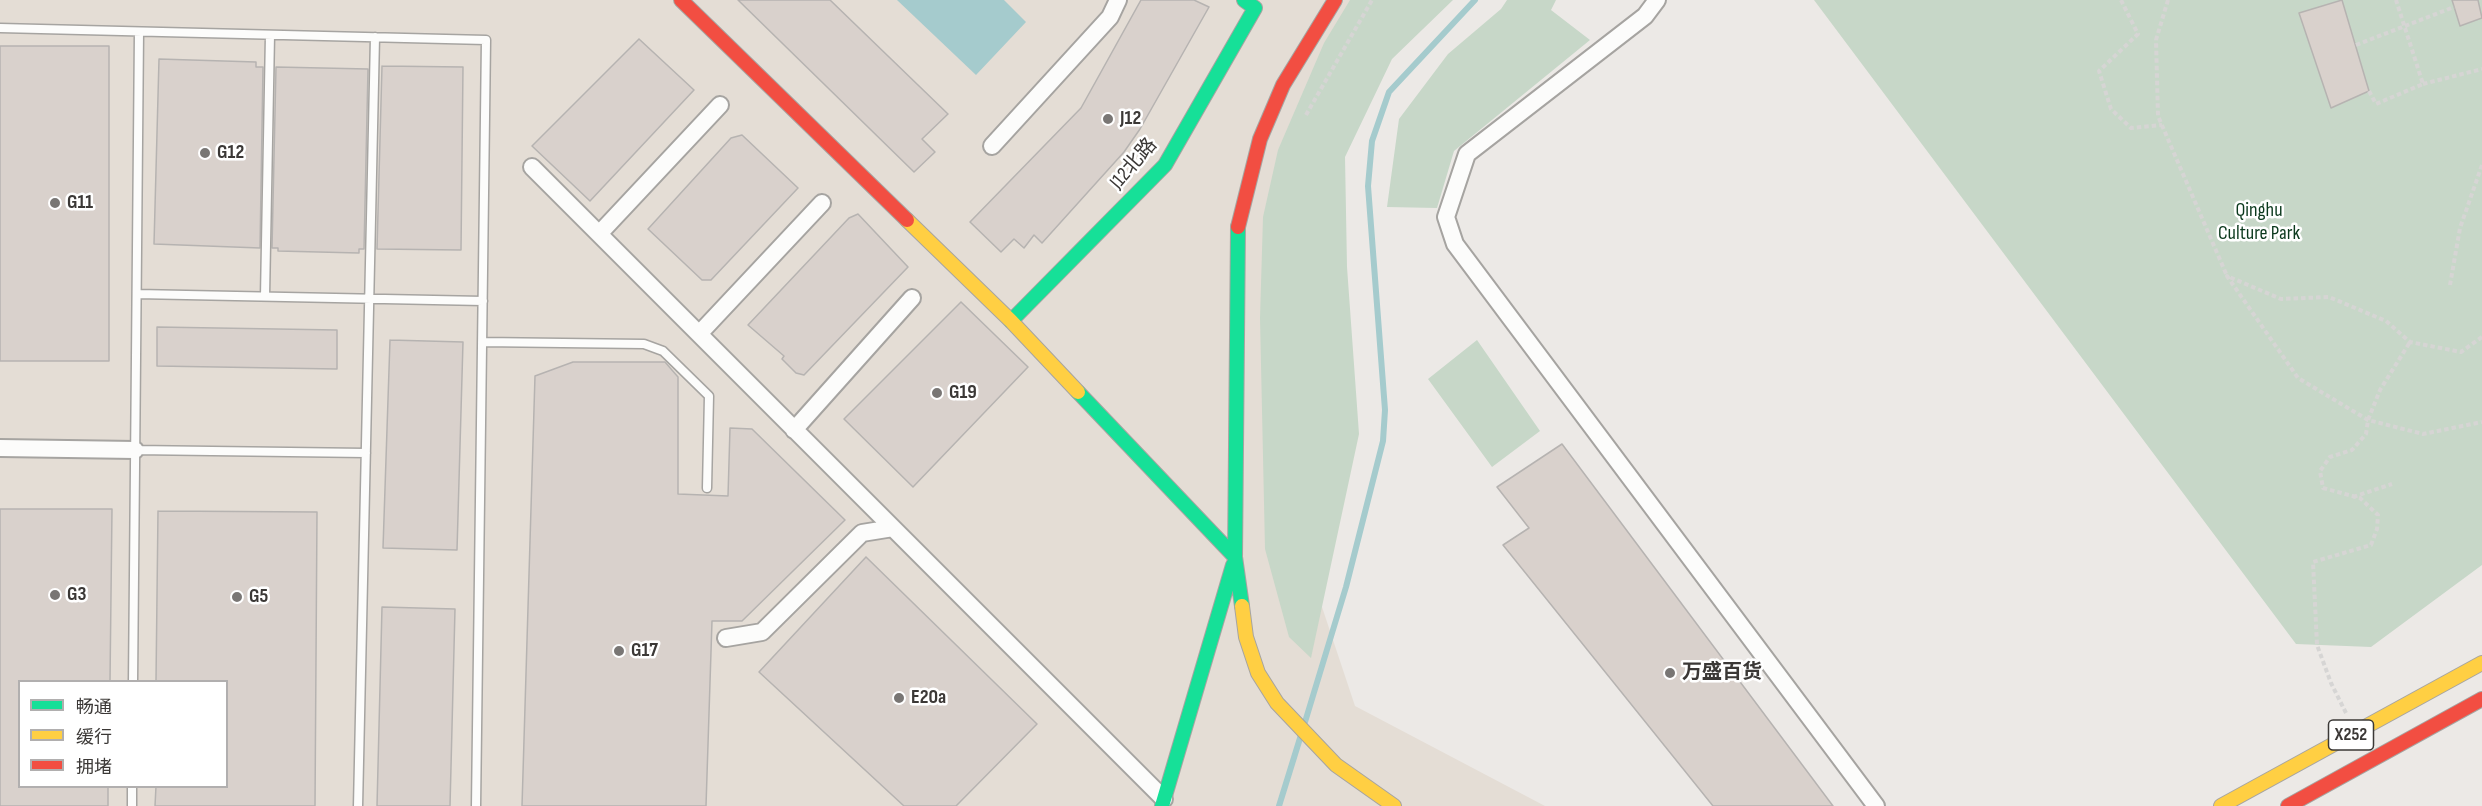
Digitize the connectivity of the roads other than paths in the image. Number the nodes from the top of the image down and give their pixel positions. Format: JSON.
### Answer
{"nodes":[{"id":1,"x":681,"y":0,"type":"edge"},
{"id":2,"x":1118,"y":0,"type":"edge"},
{"id":3,"x":1335,"y":0,"type":"edge"},
{"id":4,"x":1658,"y":0,"type":"edge"},
{"id":5,"x":1250,"y":4,"type":"edge"},
{"id":6,"x":0,"y":28,"type":"edge"},
{"id":7,"x":140,"y":32,"type":"junction"},
{"id":8,"x":270,"y":35,"type":"junction"},
{"id":9,"x":375,"y":37,"type":"junction"},
{"id":10,"x":720,"y":105,"type":"dead end"},
{"id":11,"x":992,"y":146,"type":"dead end"},
{"id":12,"x":532,"y":167,"type":"dead end"},
{"id":13,"x":822,"y":203,"type":"dead end"},
{"id":14,"x":598,"y":234,"type":"junction"},
{"id":15,"x":137,"y":294,"type":"junction"},
{"id":16,"x":265,"y":296,"type":"junction"},
{"id":17,"x":369,"y":298,"type":"junction"},
{"id":18,"x":912,"y":298,"type":"dead end"},
{"id":19,"x":483,"y":301,"type":"junction"},
{"id":20,"x":1011,"y":321,"type":"junction"},
{"id":21,"x":699,"y":334,"type":"junction"},
{"id":22,"x":482,"y":342,"type":"junction"},
{"id":23,"x":794,"y":430,"type":"junction"},
{"id":24,"x":0,"y":448,"type":"edge"},
{"id":25,"x":135,"y":450,"type":"junction"},
{"id":26,"x":366,"y":453,"type":"junction"},
{"id":27,"x":707,"y":488,"type":"dead end"},
{"id":28,"x":893,"y":528,"type":"junction"},
{"id":29,"x":1235,"y":557,"type":"junction"},
{"id":30,"x":726,"y":638,"type":"dead end"},
{"id":31,"x":2482,"y":663,"type":"edge"},
{"id":32,"x":133,"y":680,"type":"edge"},
{"id":33,"x":2482,"y":699,"type":"edge"},
{"id":34,"x":132,"y":788,"type":"edge"},
{"id":35,"x":1163,"y":802,"type":"edge"},
{"id":36,"x":132,"y":806,"type":"edge"},
{"id":37,"x":358,"y":806,"type":"edge"},
{"id":38,"x":476,"y":806,"type":"edge"},
{"id":39,"x":1394,"y":806,"type":"edge"},
{"id":40,"x":1876,"y":806,"type":"edge"},
{"id":41,"x":2221,"y":806,"type":"edge"},
{"id":42,"x":2288,"y":806,"type":"edge"}],
"edges":[{"from":1,"to":20,"type":"street"},
{"from":2,"to":11,"type":"street"},
{"from":3,"to":29,"type":"street"},
{"from":4,"to":40,"type":"street"},
{"from":5,"to":20,"type":"street","name":"J12北路"},
{"from":6,"to":7,"type":"lane"},
{"from":7,"to":8,"type":"lane"},
{"from":7,"to":15,"type":"lane"},
{"from":8,"to":9,"type":"lane"},
{"from":8,"to":16,"type":"lane"},
{"from":9,"to":17,"type":"lane"},
{"from":9,"to":19,"type":"lane"},
{"from":10,"to":14,"type":"street"},
{"from":12,"to":14,"type":"street"},
{"from":13,"to":21,"type":"street"},
{"from":14,"to":21,"type":"street"},
{"from":15,"to":16,"type":"lane"},
{"from":15,"to":25,"type":"lane"},
{"from":16,"to":17,"type":"lane"},
{"from":17,"to":19,"type":"lane"},
{"from":17,"to":26,"type":"lane"},
{"from":18,"to":23,"type":"street"},
{"from":19,"to":22,"type":"lane"},
{"from":20,"to":29,"type":"street"},
{"from":21,"to":23,"type":"street"},
{"from":22,"to":27,"type":"lane"},
{"from":22,"to":38,"type":"lane"},
{"from":23,"to":28,"type":"street"},
{"from":24,"to":25,"type":"street"},
{"from":25,"to":26,"type":"lane"},
{"from":25,"to":32,"type":"lane"},
{"from":26,"to":37,"type":"lane"},
{"from":28,"to":30,"type":"street"},
{"from":28,"to":35,"type":"street"},
{"from":29,"to":35,"type":"street"},
{"from":29,"to":39,"type":"street"},
{"from":31,"to":41,"type":"street","number":"X252"},
{"from":33,"to":42,"type":"street","number":"X252"},
{"from":34,"to":36,"type":"lane"}]}
